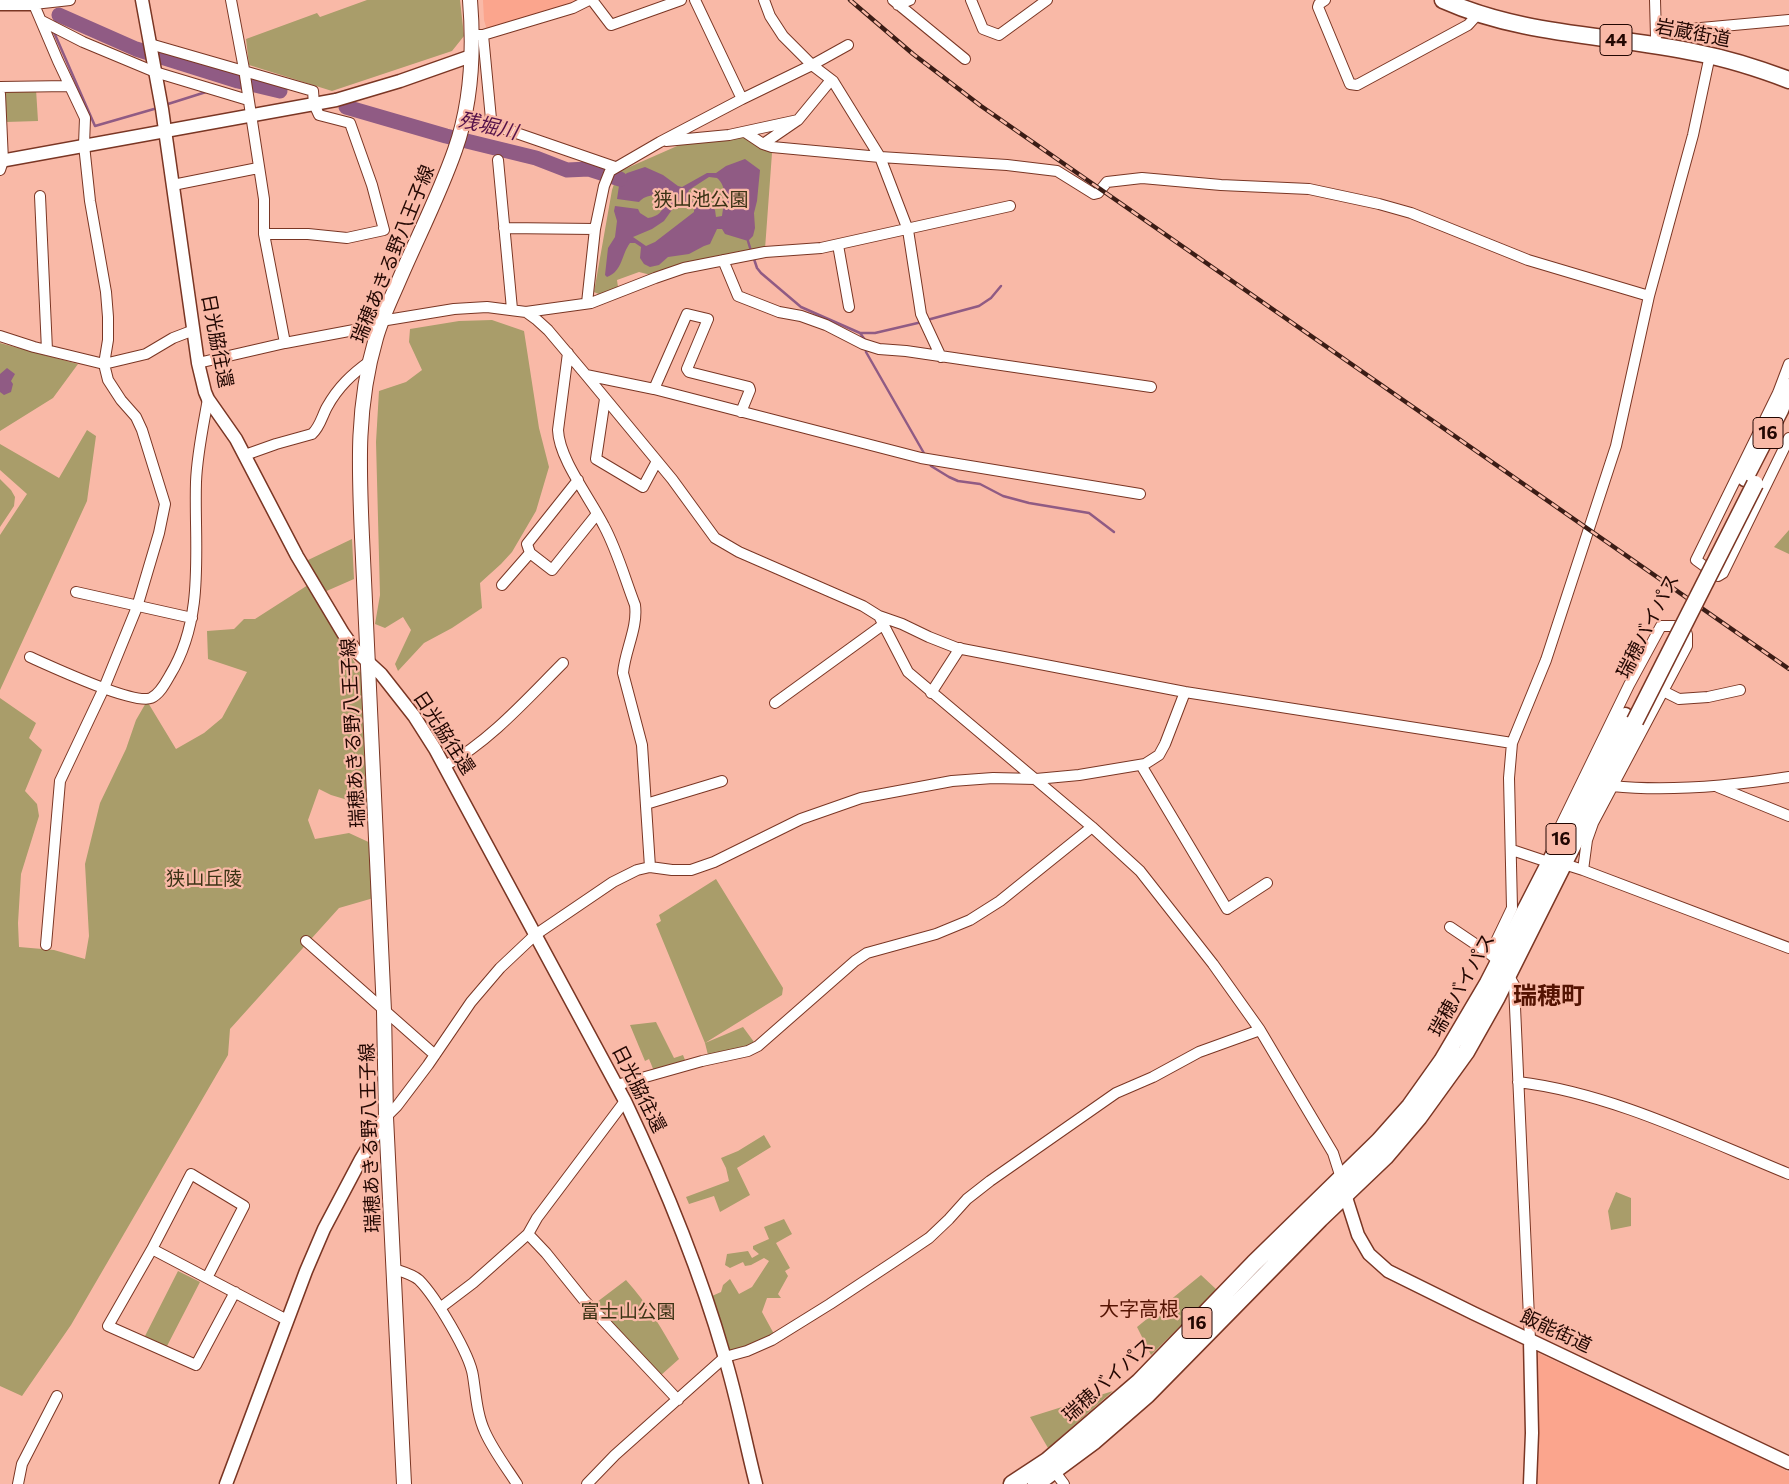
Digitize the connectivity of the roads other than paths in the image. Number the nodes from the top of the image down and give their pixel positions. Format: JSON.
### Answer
{"nodes":[{"id":1,"x":70,"y":0,"type":"edge"},
{"id":2,"x":142,"y":0,"type":"edge"},
{"id":3,"x":231,"y":0,"type":"edge"},
{"id":4,"x":470,"y":0,"type":"edge"},
{"id":5,"x":590,"y":0,"type":"edge"},
{"id":6,"x":681,"y":0,"type":"edge"},
{"id":7,"x":695,"y":0,"type":"edge"},
{"id":8,"x":764,"y":0,"type":"edge"},
{"id":9,"x":910,"y":0,"type":"edge"},
{"id":10,"x":971,"y":0,"type":"edge"},
{"id":11,"x":1047,"y":0,"type":"edge"},
{"id":12,"x":1325,"y":0,"type":"edge"},
{"id":13,"x":1443,"y":0,"type":"edge"},
{"id":14,"x":1654,"y":0,"type":"edge"},
{"id":15,"x":33,"y":2,"type":"edge"},
{"id":16,"x":895,"y":2,"type":"edge"},
{"id":17,"x":2,"y":3,"type":"edge"},
{"id":18,"x":1474,"y":9,"type":"edge"},
{"id":19,"x":1789,"y":20,"type":"edge"},
{"id":20,"x":42,"y":21,"type":"junction"},
{"id":21,"x":478,"y":35,"type":"junction"},
{"id":22,"x":1656,"y":38,"type":"junction"},
{"id":23,"x":848,"y":45,"type":"dead end"},
{"id":24,"x":150,"y":46,"type":"junction"},
{"id":25,"x":1710,"y":55,"type":"junction"},
{"id":26,"x":471,"y":56,"type":"junction"},
{"id":27,"x":965,"y":59,"type":"dead end"},
{"id":28,"x":812,"y":65,"type":"junction"},
{"id":29,"x":155,"y":70,"type":"junction"},
{"id":30,"x":245,"y":74,"type":"junction"},
{"id":31,"x":831,"y":80,"type":"junction"},
{"id":32,"x":1789,"y":80,"type":"edge"},
{"id":33,"x":69,"y":86,"type":"junction"},
{"id":34,"x":0,"y":87,"type":"edge"},
{"id":35,"x":0,"y":94,"type":"edge"},
{"id":36,"x":248,"y":98,"type":"junction"},
{"id":37,"x":742,"y":99,"type":"junction"},
{"id":38,"x":314,"y":104,"type":"junction"},
{"id":39,"x":250,"y":115,"type":"junction"},
{"id":40,"x":798,"y":120,"type":"junction"},
{"id":41,"x":165,"y":130,"type":"junction"},
{"id":42,"x":746,"y":132,"type":"junction"},
{"id":43,"x":660,"y":142,"type":"junction"},
{"id":44,"x":763,"y":144,"type":"junction"},
{"id":45,"x":84,"y":145,"type":"junction"},
{"id":46,"x":880,"y":157,"type":"junction"},
{"id":47,"x":498,"y":160,"type":"dead end"},
{"id":48,"x":1,"y":164,"type":"edge"},
{"id":49,"x":258,"y":168,"type":"junction"},
{"id":50,"x":613,"y":169,"type":"junction"},
{"id":51,"x":173,"y":185,"type":"junction"},
{"id":52,"x":40,"y":196,"type":"dead end"},
{"id":53,"x":1010,"y":206,"type":"dead end"},
{"id":54,"x":504,"y":228,"type":"junction"},
{"id":55,"x":595,"y":229,"type":"junction"},
{"id":56,"x":908,"y":230,"type":"junction"},
{"id":57,"x":264,"y":234,"type":"junction"},
{"id":58,"x":838,"y":245,"type":"junction"},
{"id":59,"x":723,"y":260,"type":"junction"},
{"id":60,"x":1649,"y":296,"type":"junction"},
{"id":61,"x":586,"y":303,"type":"junction"},
{"id":62,"x":850,"y":307,"type":"dead end"},
{"id":63,"x":512,"y":309,"type":"junction"},
{"id":64,"x":526,"y":312,"type":"junction"},
{"id":65,"x":381,"y":321,"type":"junction"},
{"id":66,"x":194,"y":330,"type":"junction"},
{"id":67,"x":0,"y":336,"type":"edge"},
{"id":68,"x":286,"y":343,"type":"junction"},
{"id":69,"x":47,"y":350,"type":"junction"},
{"id":70,"x":568,"y":353,"type":"junction"},
{"id":71,"x":941,"y":357,"type":"junction"},
{"id":72,"x":370,"y":361,"type":"junction"},
{"id":73,"x":198,"y":363,"type":"junction"},
{"id":74,"x":104,"y":364,"type":"junction"},
{"id":75,"x":1789,"y":364,"type":"edge"},
{"id":76,"x":586,"y":375,"type":"junction"},
{"id":77,"x":1151,"y":387,"type":"dead end"},
{"id":78,"x":1789,"y":387,"type":"edge"},
{"id":79,"x":654,"y":390,"type":"junction"},
{"id":80,"x":605,"y":399,"type":"junction"},
{"id":81,"x":208,"y":400,"type":"junction"},
{"id":82,"x":741,"y":412,"type":"junction"},
{"id":83,"x":1789,"y":415,"type":"edge"},
{"id":84,"x":1789,"y":438,"type":"edge"},
{"id":85,"x":245,"y":455,"type":"junction"},
{"id":86,"x":657,"y":461,"type":"junction"},
{"id":87,"x":578,"y":480,"type":"junction"},
{"id":88,"x":1750,"y":481,"type":"junction"},
{"id":89,"x":1140,"y":494,"type":"dead end"},
{"id":90,"x":597,"y":514,"type":"junction"},
{"id":91,"x":530,"y":552,"type":"junction"},
{"id":92,"x":502,"y":585,"type":"dead end"},
{"id":93,"x":76,"y":592,"type":"dead end"},
{"id":94,"x":137,"y":607,"type":"junction"},
{"id":95,"x":192,"y":618,"type":"junction"},
{"id":96,"x":882,"y":620,"type":"junction"},
{"id":97,"x":960,"y":648,"type":"junction"},
{"id":98,"x":30,"y":657,"type":"dead end"},
{"id":99,"x":563,"y":662,"type":"dead end"},
{"id":100,"x":369,"y":663,"type":"junction"},
{"id":101,"x":104,"y":688,"type":"junction"},
{"id":102,"x":1740,"y":690,"type":"dead end"},
{"id":103,"x":1663,"y":691,"type":"junction"},
{"id":104,"x":931,"y":692,"type":"junction"},
{"id":105,"x":1185,"y":692,"type":"junction"},
{"id":106,"x":775,"y":703,"type":"dead end"},
{"id":107,"x":1630,"y":719,"type":"junction"},
{"id":108,"x":1512,"y":743,"type":"junction"},
{"id":109,"x":1141,"y":765,"type":"junction"},
{"id":110,"x":445,"y":766,"type":"junction"},
{"id":111,"x":1789,"y":777,"type":"edge"},
{"id":112,"x":1036,"y":779,"type":"junction"},
{"id":113,"x":722,"y":781,"type":"dead end"},
{"id":114,"x":1612,"y":786,"type":"junction"},
{"id":115,"x":1716,"y":786,"type":"junction"},
{"id":116,"x":646,"y":804,"type":"junction"},
{"id":117,"x":1789,"y":816,"type":"edge"},
{"id":118,"x":1092,"y":827,"type":"junction"},
{"id":119,"x":1512,"y":850,"type":"junction"},
{"id":120,"x":1564,"y":864,"type":"junction"},
{"id":121,"x":650,"y":867,"type":"junction"},
{"id":122,"x":1544,"y":867,"type":"junction"},
{"id":123,"x":1583,"y":870,"type":"junction"},
{"id":124,"x":1267,"y":883,"type":"dead end"},
{"id":125,"x":1450,"y":927,"type":"dead end"},
{"id":126,"x":535,"y":936,"type":"junction"},
{"id":127,"x":306,"y":941,"type":"dead end"},
{"id":128,"x":46,"y":946,"type":"dead end"},
{"id":129,"x":1789,"y":948,"type":"edge"},
{"id":130,"x":1499,"y":963,"type":"junction"},
{"id":131,"x":384,"y":1011,"type":"junction"},
{"id":132,"x":1260,"y":1030,"type":"junction"},
{"id":133,"x":435,"y":1055,"type":"junction"},
{"id":134,"x":1518,"y":1082,"type":"junction"},
{"id":135,"x":617,"y":1085,"type":"junction"},
{"id":136,"x":625,"y":1101,"type":"junction"},
{"id":137,"x":386,"y":1117,"type":"junction"},
{"id":138,"x":1789,"y":1174,"type":"edge"},
{"id":139,"x":1341,"y":1178,"type":"junction"},
{"id":140,"x":1345,"y":1195,"type":"junction"},
{"id":141,"x":528,"y":1234,"type":"junction"},
{"id":142,"x":152,"y":1249,"type":"junction"},
{"id":143,"x":394,"y":1269,"type":"junction"},
{"id":144,"x":207,"y":1278,"type":"junction"},
{"id":145,"x":235,"y":1292,"type":"junction"},
{"id":146,"x":440,"y":1308,"type":"junction"},
{"id":147,"x":287,"y":1320,"type":"junction"},
{"id":148,"x":1530,"y":1340,"type":"junction"},
{"id":149,"x":725,"y":1357,"type":"junction"},
{"id":150,"x":57,"y":1396,"type":"dead end"},
{"id":151,"x":678,"y":1400,"type":"junction"},
{"id":152,"x":1789,"y":1462,"type":"edge"},
{"id":153,"x":1055,"y":1472,"type":"edge"},
{"id":154,"x":18,"y":1484,"type":"edge"},
{"id":155,"x":226,"y":1484,"type":"edge"},
{"id":156,"x":404,"y":1484,"type":"edge"},
{"id":157,"x":517,"y":1484,"type":"edge"},
{"id":158,"x":587,"y":1484,"type":"edge"},
{"id":159,"x":756,"y":1484,"type":"edge"},
{"id":160,"x":1012,"y":1484,"type":"edge"},
{"id":161,"x":1036,"y":1484,"type":"edge"},
{"id":162,"x":1530,"y":1484,"type":"edge"}],
"edges":[{"from":1,"to":15,"type":"street"},
{"from":2,"to":24,"type":"street","name":"日光脇往還"},
{"from":3,"to":30,"type":"street"},
{"from":4,"to":21,"type":"main road","name":"瑞穂あきる野八王子線"},
{"from":5,"to":6,"type":"street"},
{"from":5,"to":21,"type":"street"},
{"from":7,"to":37,"type":"street"},
{"from":8,"to":28,"type":"street"},
{"from":9,"to":16,"type":"street"},
{"from":10,"to":11,"type":"street"},
{"from":12,"to":18,"type":"street"},
{"from":13,"to":18,"type":"main road","name":"岩蔵街道","number":"44"},
{"from":14,"to":22,"type":"street"},
{"from":15,"to":17,"type":"street"},
{"from":15,"to":20,"type":"street"},
{"from":16,"to":27,"type":"street"},
{"from":18,"to":22,"type":"main road","name":"岩蔵街道","number":"44"},
{"from":19,"to":22,"type":"street"},
{"from":20,"to":29,"type":"street"},
{"from":20,"to":33,"type":"street"},
{"from":21,"to":26,"type":"main road","name":"瑞穂あきる野八王子線"},
{"from":21,"to":50,"type":"street"},
{"from":22,"to":25,"type":"main road","name":"岩蔵街道","number":"44"},
{"from":23,"to":28,"type":"street"},
{"from":24,"to":29,"type":"street","name":"日光脇往還"},
{"from":24,"to":30,"type":"street"},
{"from":25,"to":32,"type":"main road","name":"岩蔵街道","number":"44"},
{"from":25,"to":60,"type":"street"},
{"from":26,"to":38,"type":"street"},
{"from":26,"to":65,"type":"main road","name":"瑞穂あきる野八王子線"},
{"from":28,"to":31,"type":"street"},
{"from":28,"to":37,"type":"street"},
{"from":29,"to":36,"type":"street"},
{"from":29,"to":41,"type":"street","name":"日光脇往還"},
{"from":30,"to":36,"type":"street"},
{"from":30,"to":38,"type":"street"},
{"from":31,"to":40,"type":"street"},
{"from":31,"to":46,"type":"street"},
{"from":33,"to":34,"type":"street"},
{"from":33,"to":45,"type":"street"},
{"from":35,"to":48,"type":"street"},
{"from":36,"to":39,"type":"street"},
{"from":37,"to":43,"type":"street"},
{"from":38,"to":39,"type":"street"},
{"from":38,"to":57,"type":"street"},
{"from":39,"to":41,"type":"street"},
{"from":39,"to":49,"type":"street"},
{"from":40,"to":42,"type":"street"},
{"from":40,"to":44,"type":"street"},
{"from":41,"to":45,"type":"street"},
{"from":41,"to":51,"type":"street","name":"日光脇往還"},
{"from":42,"to":43,"type":"street"},
{"from":42,"to":44,"type":"street"},
{"from":43,"to":50,"type":"street"},
{"from":44,"to":46,"type":"street"},
{"from":45,"to":48,"type":"street"},
{"from":45,"to":74,"type":"street"},
{"from":46,"to":56,"type":"street"},
{"from":46,"to":60,"type":"street"},
{"from":47,"to":54,"type":"street"},
{"from":49,"to":51,"type":"street"},
{"from":49,"to":57,"type":"street"},
{"from":50,"to":55,"type":"street"},
{"from":51,"to":66,"type":"street","name":"日光脇往還"},
{"from":52,"to":69,"type":"street"},
{"from":53,"to":56,"type":"street"},
{"from":54,"to":55,"type":"street"},
{"from":54,"to":63,"type":"street"},
{"from":55,"to":61,"type":"street"},
{"from":56,"to":58,"type":"street"},
{"from":56,"to":71,"type":"street"},
{"from":57,"to":68,"type":"street"},
{"from":58,"to":59,"type":"street"},
{"from":58,"to":62,"type":"street"},
{"from":59,"to":61,"type":"street"},
{"from":59,"to":71,"type":"street"},
{"from":60,"to":108,"type":"street"},
{"from":61,"to":64,"type":"street"},
{"from":63,"to":64,"type":"street"},
{"from":63,"to":65,"type":"street"},
{"from":64,"to":70,"type":"street"},
{"from":65,"to":68,"type":"street"},
{"from":65,"to":72,"type":"main road","name":"瑞穂あきる野八王子線"},
{"from":66,"to":73,"type":"street","name":"日光脇往還"},
{"from":66,"to":74,"type":"street"},
{"from":67,"to":69,"type":"street"},
{"from":68,"to":73,"type":"street"},
{"from":69,"to":74,"type":"street"},
{"from":70,"to":76,"type":"street"},
{"from":70,"to":87,"type":"street"},
{"from":71,"to":77,"type":"street"},
{"from":72,"to":85,"type":"street"},
{"from":72,"to":100,"type":"main road","name":"瑞穂あきる野八王子線"},
{"from":73,"to":81,"type":"street","name":"日光脇往還"},
{"from":74,"to":94,"type":"street"},
{"from":75,"to":84,"type":"street"},
{"from":76,"to":79,"type":"street"},
{"from":76,"to":80,"type":"street"},
{"from":78,"to":88,"type":"main road","name":"瑞穂バイパス","number":"16"},
{"from":79,"to":82,"type":"street"},
{"from":79,"to":82,"type":"street"},
{"from":80,"to":86,"type":"street"},
{"from":80,"to":86,"type":"street"},
{"from":81,"to":85,"type":"street","name":"日光脇往還"},
{"from":81,"to":95,"type":"street"},
{"from":82,"to":89,"type":"street"},
{"from":83,"to":88,"type":"main road","name":"瑞穂バイパス","number":"16"},
{"from":85,"to":100,"type":"street","name":"日光脇往還"},
{"from":86,"to":96,"type":"street"},
{"from":87,"to":90,"type":"street"},
{"from":87,"to":91,"type":"street"},
{"from":88,"to":107,"type":"main road","name":"瑞穂バイパス","number":"16","bridge":true},
{"from":90,"to":91,"type":"street"},
{"from":90,"to":116,"type":"street"},
{"from":91,"to":92,"type":"street"},
{"from":93,"to":94,"type":"street"},
{"from":94,"to":95,"type":"street"},
{"from":94,"to":101,"type":"street"},
{"from":95,"to":101,"type":"street"},
{"from":96,"to":97,"type":"street"},
{"from":96,"to":104,"type":"street"},
{"from":96,"to":106,"type":"street"},
{"from":97,"to":104,"type":"street"},
{"from":97,"to":105,"type":"street"},
{"from":98,"to":101,"type":"street"},
{"from":99,"to":110,"type":"street"},
{"from":100,"to":110,"type":"street","name":"日光脇往還"},
{"from":100,"to":131,"type":"main road","name":"瑞穂あきる野八王子線"},
{"from":101,"to":128,"type":"street"},
{"from":102,"to":103,"type":"street"},
{"from":103,"to":114,"type":"street"},
{"from":103,"to":122,"type":"street"},
{"from":104,"to":112,"type":"street"},
{"from":105,"to":108,"type":"street"},
{"from":105,"to":109,"type":"street"},
{"from":107,"to":120,"type":"main road","name":"瑞穂バイパス","number":"16"},
{"from":107,"to":122,"type":"main road","name":"瑞穂バイパス","number":"16"},
{"from":108,"to":119,"type":"street"},
{"from":109,"to":112,"type":"street"},
{"from":109,"to":124,"type":"street"},
{"from":110,"to":126,"type":"street","name":"日光脇往還"},
{"from":111,"to":115,"type":"street"},
{"from":112,"to":118,"type":"street"},
{"from":112,"to":121,"type":"street"},
{"from":113,"to":116,"type":"street"},
{"from":114,"to":115,"type":"street"},
{"from":114,"to":123,"type":"street"},
{"from":115,"to":117,"type":"street"},
{"from":116,"to":121,"type":"street"},
{"from":118,"to":132,"type":"street"},
{"from":118,"to":135,"type":"street"},
{"from":119,"to":122,"type":"street"},
{"from":119,"to":130,"type":"street"},
{"from":120,"to":123,"type":"street"},
{"from":120,"to":130,"type":"main road","name":"瑞穂バイパス","number":"16"},
{"from":121,"to":126,"type":"street"},
{"from":122,"to":130,"type":"main road","name":"瑞穂バイパス","number":"16"},
{"from":123,"to":129,"type":"street"},
{"from":125,"to":130,"type":"street"},
{"from":126,"to":133,"type":"street"},
{"from":126,"to":135,"type":"street","name":"日光脇往還"},
{"from":127,"to":131,"type":"street"},
{"from":130,"to":134,"type":"street"},
{"from":130,"to":139,"type":"main road","name":"瑞穂バイパス","number":"16"},
{"from":130,"to":140,"type":"main road","name":"瑞穂バイパス","number":"16"},
{"from":131,"to":133,"type":"street"},
{"from":131,"to":137,"type":"main road","name":"瑞穂あきる野八王子線"},
{"from":132,"to":139,"type":"street"},
{"from":132,"to":149,"type":"street"},
{"from":133,"to":137,"type":"street"},
{"from":134,"to":138,"type":"street"},
{"from":134,"to":148,"type":"street"},
{"from":135,"to":136,"type":"street","name":"日光脇往還"},
{"from":136,"to":141,"type":"street"},
{"from":136,"to":149,"type":"street","name":"日光脇往還"},
{"from":137,"to":143,"type":"main road","name":"瑞穂あきる野八王子線"},
{"from":137,"to":147,"type":"street"},
{"from":139,"to":140,"type":"street","name":"飯能街道"},
{"from":139,"to":153,"type":"main road","name":"瑞穂バイパス","number":"16"},
{"from":140,"to":148,"type":"street","name":"飯能街道"},
{"from":140,"to":153,"type":"main road","name":"瑞穂バイパス","number":"16"},
{"from":141,"to":146,"type":"street"},
{"from":141,"to":151,"type":"street"},
{"from":142,"to":144,"type":"street"},
{"from":142,"to":144,"type":"street"},
{"from":142,"to":145,"type":"street"},
{"from":143,"to":146,"type":"street"},
{"from":143,"to":156,"type":"main road","name":"瑞穂あきる野八王子線"},
{"from":144,"to":145,"type":"street"},
{"from":145,"to":147,"type":"street"},
{"from":146,"to":157,"type":"street"},
{"from":147,"to":155,"type":"street"},
{"from":148,"to":152,"type":"street","name":"飯能街道"},
{"from":148,"to":162,"type":"street"},
{"from":149,"to":151,"type":"street"},
{"from":149,"to":159,"type":"street","name":"日光脇往還"},
{"from":150,"to":154,"type":"street"},
{"from":151,"to":158,"type":"street"},
{"from":153,"to":160,"type":"main road","name":"瑞穂バイパス","number":"16"},
{"from":153,"to":161,"type":"main road","name":"瑞穂バイパス","number":"16"}]}
